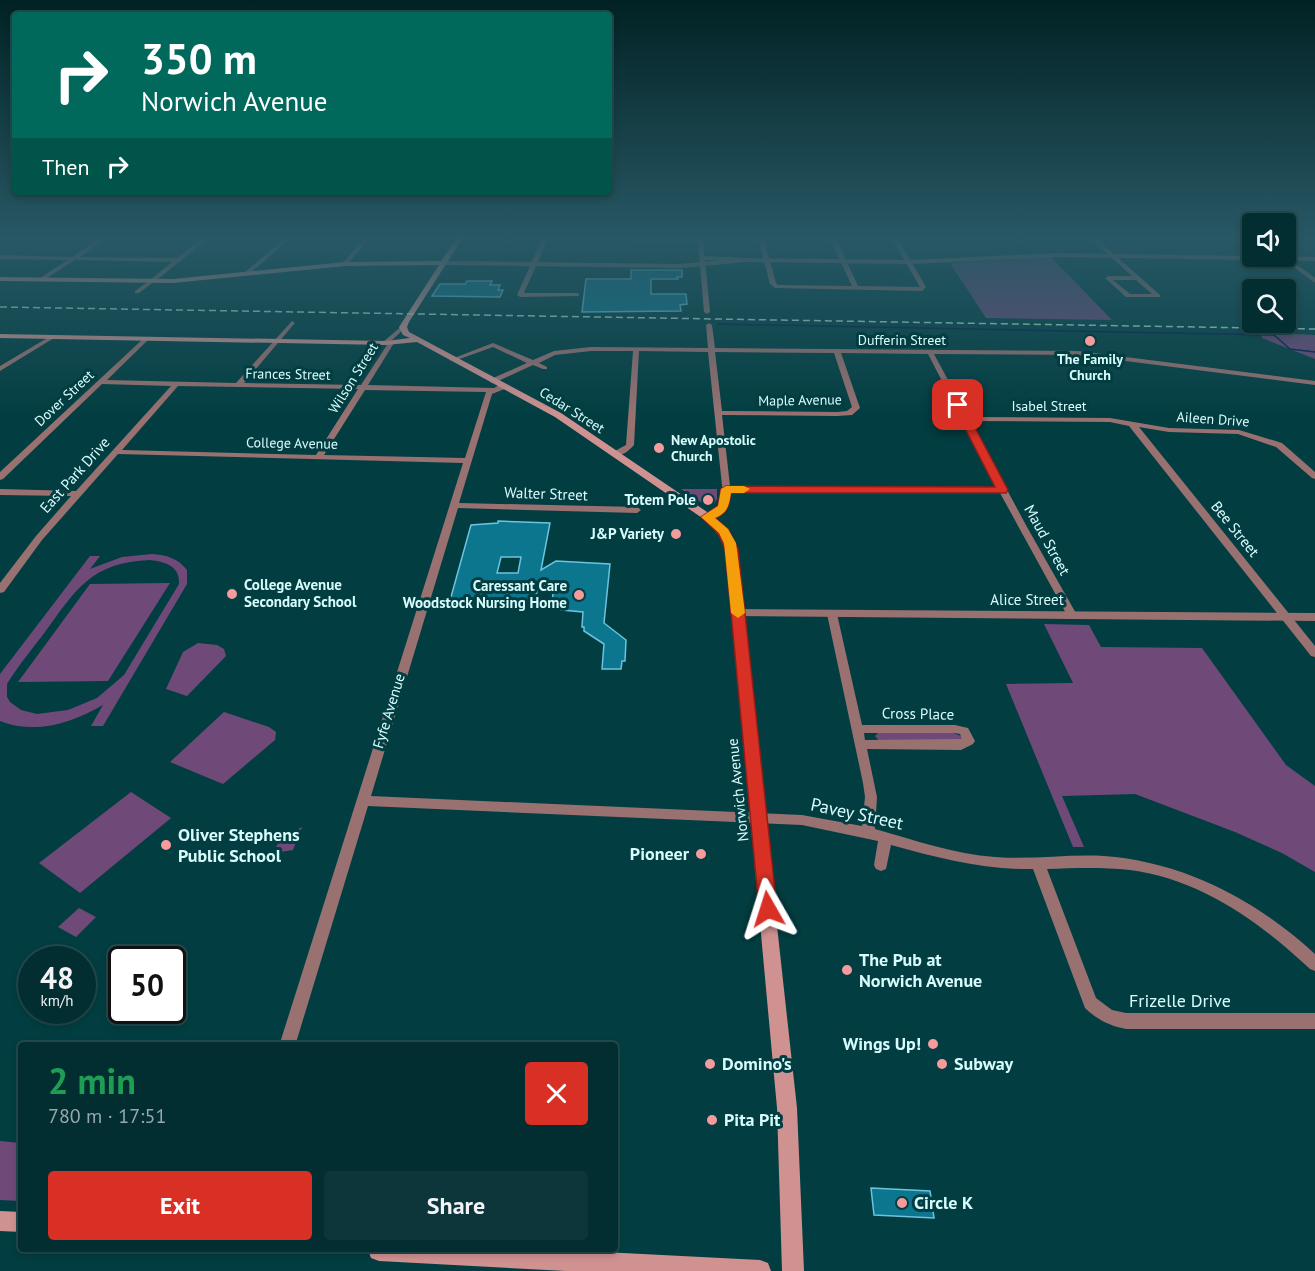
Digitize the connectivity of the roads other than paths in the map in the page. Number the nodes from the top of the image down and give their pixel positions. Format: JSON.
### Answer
{"nodes":[{"id":1,"x":421,"y":298,"type":"edge"},
{"id":2,"x":706,"y":298,"type":"edge"},
{"id":3,"x":707,"y":312,"type":"dead end"},
{"id":4,"x":292,"y":323,"type":"dead end"},
{"id":5,"x":709,"y":326,"type":"dead end"},
{"id":6,"x":403,"y":327,"type":"junction"},
{"id":7,"x":0,"y":336,"type":"edge"},
{"id":8,"x":51,"y":338,"type":"junction"},
{"id":9,"x":146,"y":339,"type":"junction"},
{"id":10,"x":415,"y":340,"type":"junction"},
{"id":11,"x":276,"y":342,"type":"junction"},
{"id":12,"x":388,"y":343,"type":"junction"},
{"id":13,"x":636,"y":350,"type":"junction"},
{"id":14,"x":711,"y":351,"type":"junction"},
{"id":15,"x":837,"y":351,"type":"junction"},
{"id":16,"x":930,"y":352,"type":"junction"},
{"id":17,"x":452,"y":360,"type":"junction"},
{"id":18,"x":533,"y":362,"type":"junction"},
{"id":19,"x":545,"y":368,"type":"dead end"},
{"id":20,"x":0,"y":369,"type":"edge"},
{"id":21,"x":100,"y":382,"type":"junction"},
{"id":22,"x":495,"y":383,"type":"junction"},
{"id":23,"x":1315,"y":383,"type":"edge"},
{"id":24,"x":176,"y":384,"type":"junction"},
{"id":25,"x":238,"y":385,"type":"junction"},
{"id":26,"x":364,"y":387,"type":"junction"},
{"id":27,"x":476,"y":389,"type":"junction"},
{"id":28,"x":718,"y":413,"type":"junction"},
{"id":29,"x":965,"y":419,"type":"junction"},
{"id":30,"x":1132,"y":424,"type":"junction"},
{"id":31,"x":116,"y":452,"type":"junction"},
{"id":32,"x":616,"y":454,"type":"junction"},
{"id":33,"x":319,"y":457,"type":"junction"},
{"id":34,"x":467,"y":461,"type":"junction"},
{"id":35,"x":1315,"y":475,"type":"edge"},
{"id":36,"x":0,"y":477,"type":"edge"},
{"id":37,"x":726,"y":489,"type":"junction"},
{"id":38,"x":1002,"y":490,"type":"junction"},
{"id":39,"x":0,"y":492,"type":"edge"},
{"id":40,"x":77,"y":494,"type":"junction"},
{"id":41,"x":454,"y":505,"type":"junction"},
{"id":42,"x":637,"y":510,"type":"dead end"},
{"id":43,"x":707,"y":517,"type":"junction"},
{"id":44,"x":0,"y":590,"type":"edge"},
{"id":45,"x":738,"y":613,"type":"junction"},
{"id":46,"x":832,"y":614,"type":"junction"},
{"id":47,"x":1072,"y":615,"type":"junction"},
{"id":48,"x":1286,"y":617,"type":"junction"},
{"id":49,"x":1315,"y":617,"type":"edge"},
{"id":50,"x":1315,"y":653,"type":"edge"},
{"id":51,"x":858,"y":729,"type":"junction"},
{"id":52,"x":862,"y":744,"type":"junction"},
{"id":53,"x":362,"y":801,"type":"junction"},
{"id":54,"x":759,"y":817,"type":"junction"},
{"id":55,"x":868,"y":832,"type":"junction"},
{"id":56,"x":885,"y":838,"type":"junction"},
{"id":57,"x":1038,"y":864,"type":"junction"},
{"id":58,"x":881,"y":865,"type":"dead end"},
{"id":59,"x":1315,"y":963,"type":"edge"},
{"id":60,"x":1315,"y":1021,"type":"edge"},
{"id":61,"x":288,"y":1042,"type":"edge"},
{"id":62,"x":0,"y":1221,"type":"edge"},
{"id":63,"x":18,"y":1222,"type":"edge"},
{"id":64,"x":392,"y":1252,"type":"edge"},
{"id":65,"x":461,"y":1263,"type":"edge"},
{"id":66,"x":760,"y":1271,"type":"edge"},
{"id":67,"x":793,"y":1271,"type":"edge"}],
"edges":[{"from":1,"to":6,"type":"main road","name":"Wilson Street"},
{"from":2,"to":3,"type":"street"},
{"from":4,"to":11,"type":"street"},
{"from":5,"to":14,"type":"street"},
{"from":6,"to":10,"type":"main road"},
{"from":6,"to":12,"type":"street","name":"Wilson Street"},
{"from":7,"to":8,"type":"main road"},
{"from":8,"to":9,"type":"main road"},
{"from":8,"to":20,"type":"street"},
{"from":9,"to":11,"type":"main road"},
{"from":9,"to":21,"type":"street","name":"Dover Street"},
{"from":10,"to":12,"type":"main road"},
{"from":10,"to":17,"type":"main road","name":"Cedar Street"},
{"from":11,"to":12,"type":"main road"},
{"from":11,"to":25,"type":"street"},
{"from":12,"to":26,"type":"street","name":"Wilson Street"},
{"from":13,"to":14,"type":"street","name":"Dufferin Street"},
{"from":13,"to":18,"type":"street","name":"Dufferin Street"},
{"from":13,"to":32,"type":"street"},
{"from":14,"to":15,"type":"street","name":"Dufferin Street"},
{"from":14,"to":28,"type":"street"},
{"from":15,"to":16,"type":"street","name":"Dufferin Street"},
{"from":15,"to":28,"type":"street","name":"Maple Avenue"},
{"from":16,"to":23,"type":"street","name":"Dufferin Street"},
{"from":16,"to":29,"type":"street","name":"Maud Street"},
{"from":17,"to":18,"type":"street"},
{"from":17,"to":22,"type":"main road","name":"Cedar Street"},
{"from":18,"to":19,"type":"street"},
{"from":18,"to":22,"type":"street","name":"Dufferin Street"},
{"from":21,"to":24,"type":"street","name":"Frances Street"},
{"from":21,"to":36,"type":"street","name":"Dover Street"},
{"from":22,"to":27,"type":"street","name":"Frances Street"},
{"from":22,"to":27,"type":"street"},
{"from":22,"to":32,"type":"main road","name":"Cedar Street"},
{"from":22,"to":34,"type":"street","name":"Fyfe Avenue"},
{"from":24,"to":25,"type":"street","name":"Frances Street"},
{"from":24,"to":31,"type":"street","name":"East Park Drive"},
{"from":25,"to":26,"type":"street","name":"Frances Street"},
{"from":26,"to":27,"type":"street","name":"Frances Street"},
{"from":26,"to":33,"type":"street","name":"Wilson Street"},
{"from":28,"to":37,"type":"street"},
{"from":29,"to":30,"type":"street","name":"Isabel Street"},
{"from":29,"to":38,"type":"street","name":"Maud Street"},
{"from":30,"to":35,"type":"street","name":"Aileen Drive"},
{"from":30,"to":48,"type":"street","name":"Bee Street"},
{"from":31,"to":33,"type":"street","name":"College Avenue"},
{"from":31,"to":40,"type":"street","name":"East Park Drive"},
{"from":32,"to":43,"type":"main road","name":"Cedar Street"},
{"from":33,"to":34,"type":"street","name":"College Avenue"},
{"from":34,"to":41,"type":"street","name":"Fyfe Avenue"},
{"from":37,"to":38,"type":"street"},
{"from":37,"to":43,"type":"street"},
{"from":38,"to":47,"type":"street","name":"Maud Street"},
{"from":39,"to":40,"type":"street"},
{"from":40,"to":44,"type":"street","name":"East Park Drive"},
{"from":41,"to":42,"type":"street","name":"Walter Street"},
{"from":41,"to":53,"type":"street","name":"Fyfe Avenue"},
{"from":43,"to":45,"type":"main road","name":"Norwich Avenue"},
{"from":45,"to":46,"type":"street","name":"Alice Street"},
{"from":45,"to":54,"type":"main road","name":"Norwich Avenue"},
{"from":46,"to":47,"type":"street","name":"Alice Street"},
{"from":46,"to":51,"type":"street"},
{"from":47,"to":48,"type":"street","name":"Alice Street"},
{"from":48,"to":49,"type":"street","name":"Alice Street"},
{"from":48,"to":50,"type":"street","name":"Bee Street"},
{"from":51,"to":52,"type":"street"},
{"from":51,"to":52,"type":"street","name":"Cross Place"},
{"from":52,"to":55,"type":"street"},
{"from":53,"to":54,"type":"street","name":"Pavey Street"},
{"from":53,"to":61,"type":"street","name":"Fyfe Avenue"},
{"from":54,"to":55,"type":"street","name":"Pavey Street"},
{"from":54,"to":67,"type":"main road","name":"Norwich Avenue"},
{"from":55,"to":56,"type":"street","name":"Pavey Street"},
{"from":56,"to":57,"type":"street","name":"Pavey Street"},
{"from":56,"to":58,"type":"street"},
{"from":57,"to":59,"type":"street","name":"Pavey Street"},
{"from":57,"to":60,"type":"street","name":"Frizelle Drive"},
{"from":62,"to":63,"type":"main road"},
{"from":64,"to":65,"type":"main road"},
{"from":65,"to":66,"type":"main road"}]}
